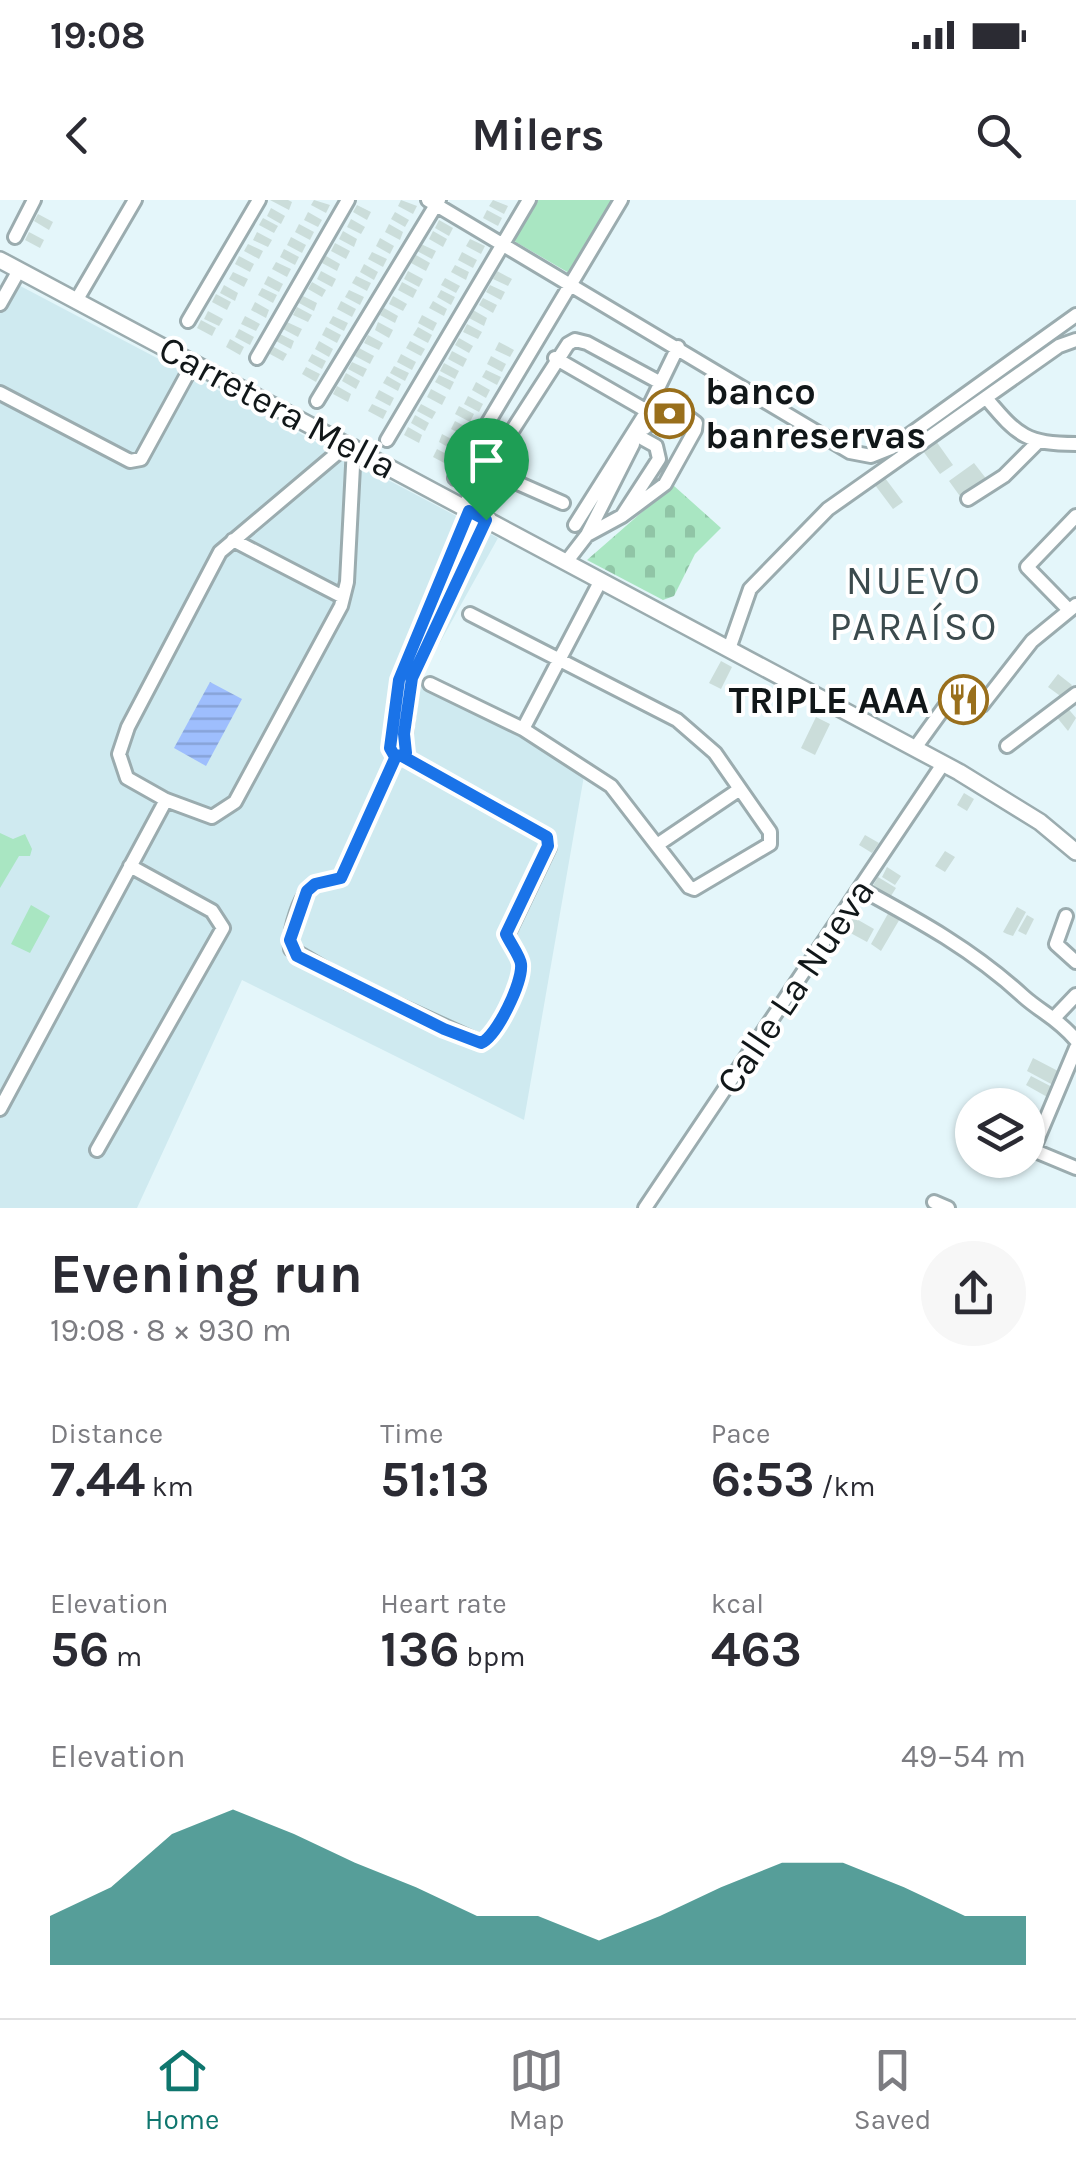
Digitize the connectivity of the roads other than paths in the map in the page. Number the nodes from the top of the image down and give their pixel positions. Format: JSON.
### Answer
{"nodes":[{"id":1,"x":34,"y":200,"type":"edge"},
{"id":2,"x":135,"y":200,"type":"edge"},
{"id":3,"x":258,"y":200,"type":"edge"},
{"id":4,"x":348,"y":200,"type":"edge"},
{"id":5,"x":529,"y":200,"type":"edge"},
{"id":6,"x":621,"y":200,"type":"edge"},
{"id":7,"x":434,"y":202,"type":"edge"},
{"id":8,"x":15,"y":237,"type":"dead end"},
{"id":9,"x":502,"y":243,"type":"junction"},
{"id":10,"x":0,"y":260,"type":"edge"},
{"id":11,"x":18,"y":272,"type":"junction"},
{"id":12,"x":571,"y":283,"type":"junction"},
{"id":13,"x":76,"y":301,"type":"junction"},
{"id":14,"x":0,"y":304,"type":"edge"},
{"id":15,"x":1076,"y":315,"type":"edge"},
{"id":16,"x":188,"y":321,"type":"dead end"},
{"id":17,"x":1076,"y":340,"type":"edge"},
{"id":18,"x":678,"y":347,"type":"junction"},
{"id":19,"x":257,"y":358,"type":"dead end"},
{"id":20,"x":555,"y":358,"type":"junction"},
{"id":21,"x":194,"y":362,"type":"junction"},
{"id":22,"x":659,"y":382,"type":"junction"},
{"id":23,"x":0,"y":392,"type":"edge"},
{"id":24,"x":987,"y":398,"type":"junction"},
{"id":25,"x":317,"y":401,"type":"dead end"},
{"id":26,"x":646,"y":411,"type":"junction"},
{"id":27,"x":638,"y":436,"type":"junction"},
{"id":28,"x":387,"y":440,"type":"dead end"},
{"id":29,"x":1036,"y":444,"type":"junction"},
{"id":30,"x":1076,"y":444,"type":"edge"},
{"id":31,"x":351,"y":445,"type":"junction"},
{"id":32,"x":488,"y":470,"type":"junction"},
{"id":33,"x":455,"y":478,"type":"dead end"},
{"id":34,"x":968,"y":499,"type":"dead end"},
{"id":35,"x":563,"y":503,"type":"dead end"},
{"id":36,"x":466,"y":509,"type":"junction"},
{"id":37,"x":622,"y":516,"type":"junction"},
{"id":38,"x":1076,"y":516,"type":"edge"},
{"id":39,"x":486,"y":520,"type":"junction"},
{"id":40,"x":575,"y":525,"type":"dead end"},
{"id":41,"x":587,"y":535,"type":"junction"},
{"id":42,"x":234,"y":540,"type":"junction"},
{"id":43,"x":567,"y":561,"type":"junction"},
{"id":44,"x":601,"y":580,"type":"junction"},
{"id":45,"x":343,"y":597,"type":"junction"},
{"id":46,"x":1072,"y":608,"type":"edge"},
{"id":47,"x":470,"y":614,"type":"dead end"},
{"id":48,"x":729,"y":649,"type":"junction"},
{"id":49,"x":557,"y":660,"type":"junction"},
{"id":50,"x":430,"y":684,"type":"dead end"},
{"id":51,"x":1076,"y":694,"type":"edge"},
{"id":52,"x":524,"y":729,"type":"junction"},
{"id":53,"x":1007,"y":746,"type":"dead end"},
{"id":54,"x":915,"y":748,"type":"junction"},
{"id":55,"x":398,"y":749,"type":"junction"},
{"id":56,"x":943,"y":764,"type":"junction"},
{"id":57,"x":740,"y":789,"type":"junction"},
{"id":58,"x":166,"y":800,"type":"junction"},
{"id":59,"x":656,"y":844,"type":"junction"},
{"id":60,"x":1076,"y":852,"type":"edge"},
{"id":61,"x":130,"y":866,"type":"junction"},
{"id":62,"x":861,"y":889,"type":"junction"},
{"id":63,"x":1066,"y":916,"type":"dead end"},
{"id":64,"x":1076,"y":962,"type":"edge"},
{"id":65,"x":1076,"y":995,"type":"edge"},
{"id":66,"x":1056,"y":1016,"type":"junction"},
{"id":67,"x":1076,"y":1040,"type":"edge"},
{"id":68,"x":1076,"y":1048,"type":"edge"},
{"id":69,"x":0,"y":1109,"type":"edge"},
{"id":70,"x":1045,"y":1116,"type":"edge"},
{"id":71,"x":97,"y":1150,"type":"dead end"},
{"id":72,"x":1045,"y":1155,"type":"edge"},
{"id":73,"x":1076,"y":1168,"type":"edge"},
{"id":74,"x":934,"y":1202,"type":"dead end"},
{"id":75,"x":645,"y":1208,"type":"edge"},
{"id":76,"x":948,"y":1208,"type":"edge"}],
"edges":[{"from":1,"to":8,"type":"street"},
{"from":2,"to":13,"type":"street"},
{"from":3,"to":16,"type":"street"},
{"from":4,"to":19,"type":"street"},
{"from":5,"to":9,"type":"street"},
{"from":6,"to":12,"type":"street"},
{"from":7,"to":9,"type":"street"},
{"from":7,"to":25,"type":"street"},
{"from":9,"to":12,"type":"street"},
{"from":9,"to":28,"type":"street"},
{"from":10,"to":11,"type":"main road","name":"Carretera Mella"},
{"from":11,"to":13,"type":"main road","name":"Carretera Mella"},
{"from":11,"to":14,"type":"street"},
{"from":12,"to":18,"type":"street"},
{"from":12,"to":33,"type":"street"},
{"from":13,"to":21,"type":"main road","name":"Carretera Mella"},
{"from":15,"to":18,"type":"street"},
{"from":17,"to":24,"type":"street"},
{"from":18,"to":22,"type":"street"},
{"from":20,"to":22,"type":"street"},
{"from":20,"to":26,"type":"street"},
{"from":20,"to":32,"type":"street"},
{"from":21,"to":23,"type":"street"},
{"from":21,"to":31,"type":"main road","name":"Carretera Mella"},
{"from":22,"to":26,"type":"street"},
{"from":24,"to":29,"type":"street"},
{"from":24,"to":48,"type":"street"},
{"from":26,"to":40,"type":"street"},
{"from":27,"to":37,"type":"street"},
{"from":27,"to":37,"type":"street"},
{"from":27,"to":41,"type":"street"},
{"from":29,"to":30,"type":"street"},
{"from":29,"to":34,"type":"street"},
{"from":31,"to":36,"type":"main road","name":"Carretera Mella"},
{"from":31,"to":42,"type":"street"},
{"from":31,"to":45,"type":"street"},
{"from":32,"to":35,"type":"street"},
{"from":32,"to":36,"type":"street"},
{"from":36,"to":39,"type":"main road","name":"Carretera Mella"},
{"from":36,"to":55,"type":"street"},
{"from":37,"to":41,"type":"street"},
{"from":38,"to":46,"type":"street"},
{"from":39,"to":43,"type":"main road","name":"Carretera Mella"},
{"from":39,"to":55,"type":"street"},
{"from":41,"to":43,"type":"street"},
{"from":42,"to":45,"type":"street"},
{"from":42,"to":58,"type":"street"},
{"from":43,"to":44,"type":"main road","name":"Carretera Mella"},
{"from":44,"to":48,"type":"main road","name":"Carretera Mella"},
{"from":44,"to":49,"type":"street"},
{"from":45,"to":58,"type":"street"},
{"from":46,"to":54,"type":"street"},
{"from":47,"to":49,"type":"street"},
{"from":48,"to":54,"type":"main road","name":"Carretera Mella"},
{"from":49,"to":52,"type":"street"},
{"from":49,"to":57,"type":"street"},
{"from":50,"to":52,"type":"street"},
{"from":51,"to":53,"type":"street"},
{"from":52,"to":59,"type":"street"},
{"from":54,"to":56,"type":"main road","name":"Carretera Mella"},
{"from":55,"to":55,"type":"street"},
{"from":56,"to":60,"type":"main road","name":"Carretera Mella"},
{"from":56,"to":62,"type":"street","name":"Calle La Nueva"},
{"from":57,"to":59,"type":"street"},
{"from":57,"to":59,"type":"street"},
{"from":58,"to":61,"type":"street"},
{"from":61,"to":69,"type":"street"},
{"from":61,"to":71,"type":"street"},
{"from":62,"to":66,"type":"street"},
{"from":62,"to":75,"type":"street","name":"Calle La Nueva"},
{"from":63,"to":64,"type":"street"},
{"from":65,"to":66,"type":"street"},
{"from":66,"to":67,"type":"street"},
{"from":68,"to":70,"type":"street"},
{"from":72,"to":73,"type":"street"},
{"from":74,"to":76,"type":"street"}]}
